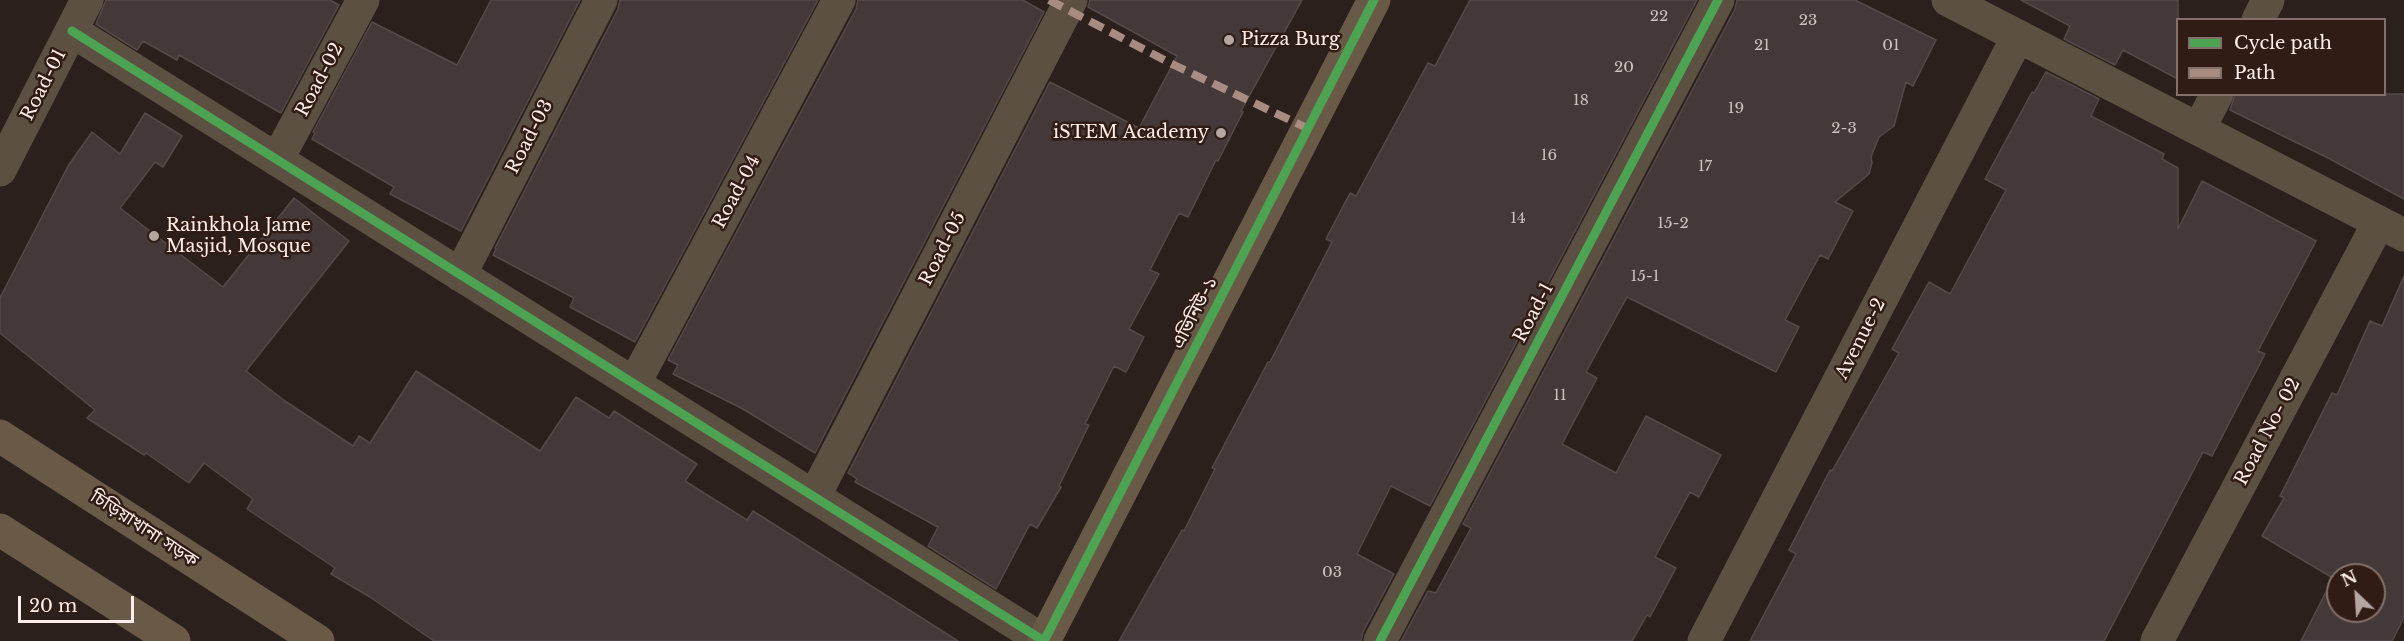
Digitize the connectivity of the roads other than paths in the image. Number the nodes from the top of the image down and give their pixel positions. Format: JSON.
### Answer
{"nodes":[{"id":1,"x":87,"y":0,"type":"edge"},
{"id":2,"x":363,"y":0,"type":"edge"},
{"id":3,"x":600,"y":0,"type":"edge"},
{"id":4,"x":839,"y":0,"type":"edge"},
{"id":5,"x":1071,"y":0,"type":"edge"},
{"id":6,"x":1374,"y":0,"type":"edge"},
{"id":7,"x":1718,"y":0,"type":"edge"},
{"id":8,"x":1948,"y":0,"type":"edge"},
{"id":9,"x":2268,"y":0,"type":"edge"},
{"id":10,"x":2259,"y":18,"type":"edge"},
{"id":11,"x":72,"y":31,"type":"junction"},
{"id":12,"x":2018,"y":36,"type":"junction"},
{"id":13,"x":2216,"y":96,"type":"edge"},
{"id":14,"x":2199,"y":129,"type":"junction"},
{"id":15,"x":278,"y":160,"type":"junction"},
{"id":16,"x":0,"y":170,"type":"edge"},
{"id":17,"x":2392,"y":228,"type":"edge"},
{"id":18,"x":460,"y":275,"type":"junction"},
{"id":19,"x":634,"y":384,"type":"junction"},
{"id":20,"x":0,"y":436,"type":"edge"},
{"id":21,"x":814,"y":497,"type":"junction"},
{"id":22,"x":0,"y":530,"type":"edge"},
{"id":23,"x":174,"y":641,"type":"edge"},
{"id":24,"x":318,"y":641,"type":"edge"},
{"id":25,"x":1044,"y":641,"type":"edge"},
{"id":26,"x":1380,"y":641,"type":"edge"},
{"id":27,"x":1704,"y":641,"type":"edge"},
{"id":28,"x":2157,"y":641,"type":"edge"}],
"edges":[{"from":1,"to":11,"type":"street","name":"Road-01"},
{"from":2,"to":15,"type":"street","name":"Road-02"},
{"from":3,"to":18,"type":"street","name":"Road-03"},
{"from":4,"to":19,"type":"street","name":"Road-04"},
{"from":5,"to":21,"type":"street","name":"Road-05"},
{"from":6,"to":25,"type":"street","name":"এভিনিউ-১"},
{"from":7,"to":26,"type":"street","name":"Road-1"},
{"from":8,"to":12,"type":"street"},
{"from":9,"to":10,"type":"street"},
{"from":11,"to":15,"type":"street"},
{"from":11,"to":16,"type":"street","name":"Road-01"},
{"from":12,"to":14,"type":"street"},
{"from":12,"to":27,"type":"street","name":"Avenue-2"},
{"from":13,"to":14,"type":"street"},
{"from":14,"to":17,"type":"street"},
{"from":15,"to":18,"type":"street"},
{"from":17,"to":28,"type":"street","name":"Road No- 02"},
{"from":18,"to":19,"type":"street"},
{"from":19,"to":21,"type":"street"},
{"from":20,"to":24,"type":"street","name":"চিড়িয়াখানা সড়ক"},
{"from":21,"to":25,"type":"street"},
{"from":22,"to":23,"type":"street"}]}
